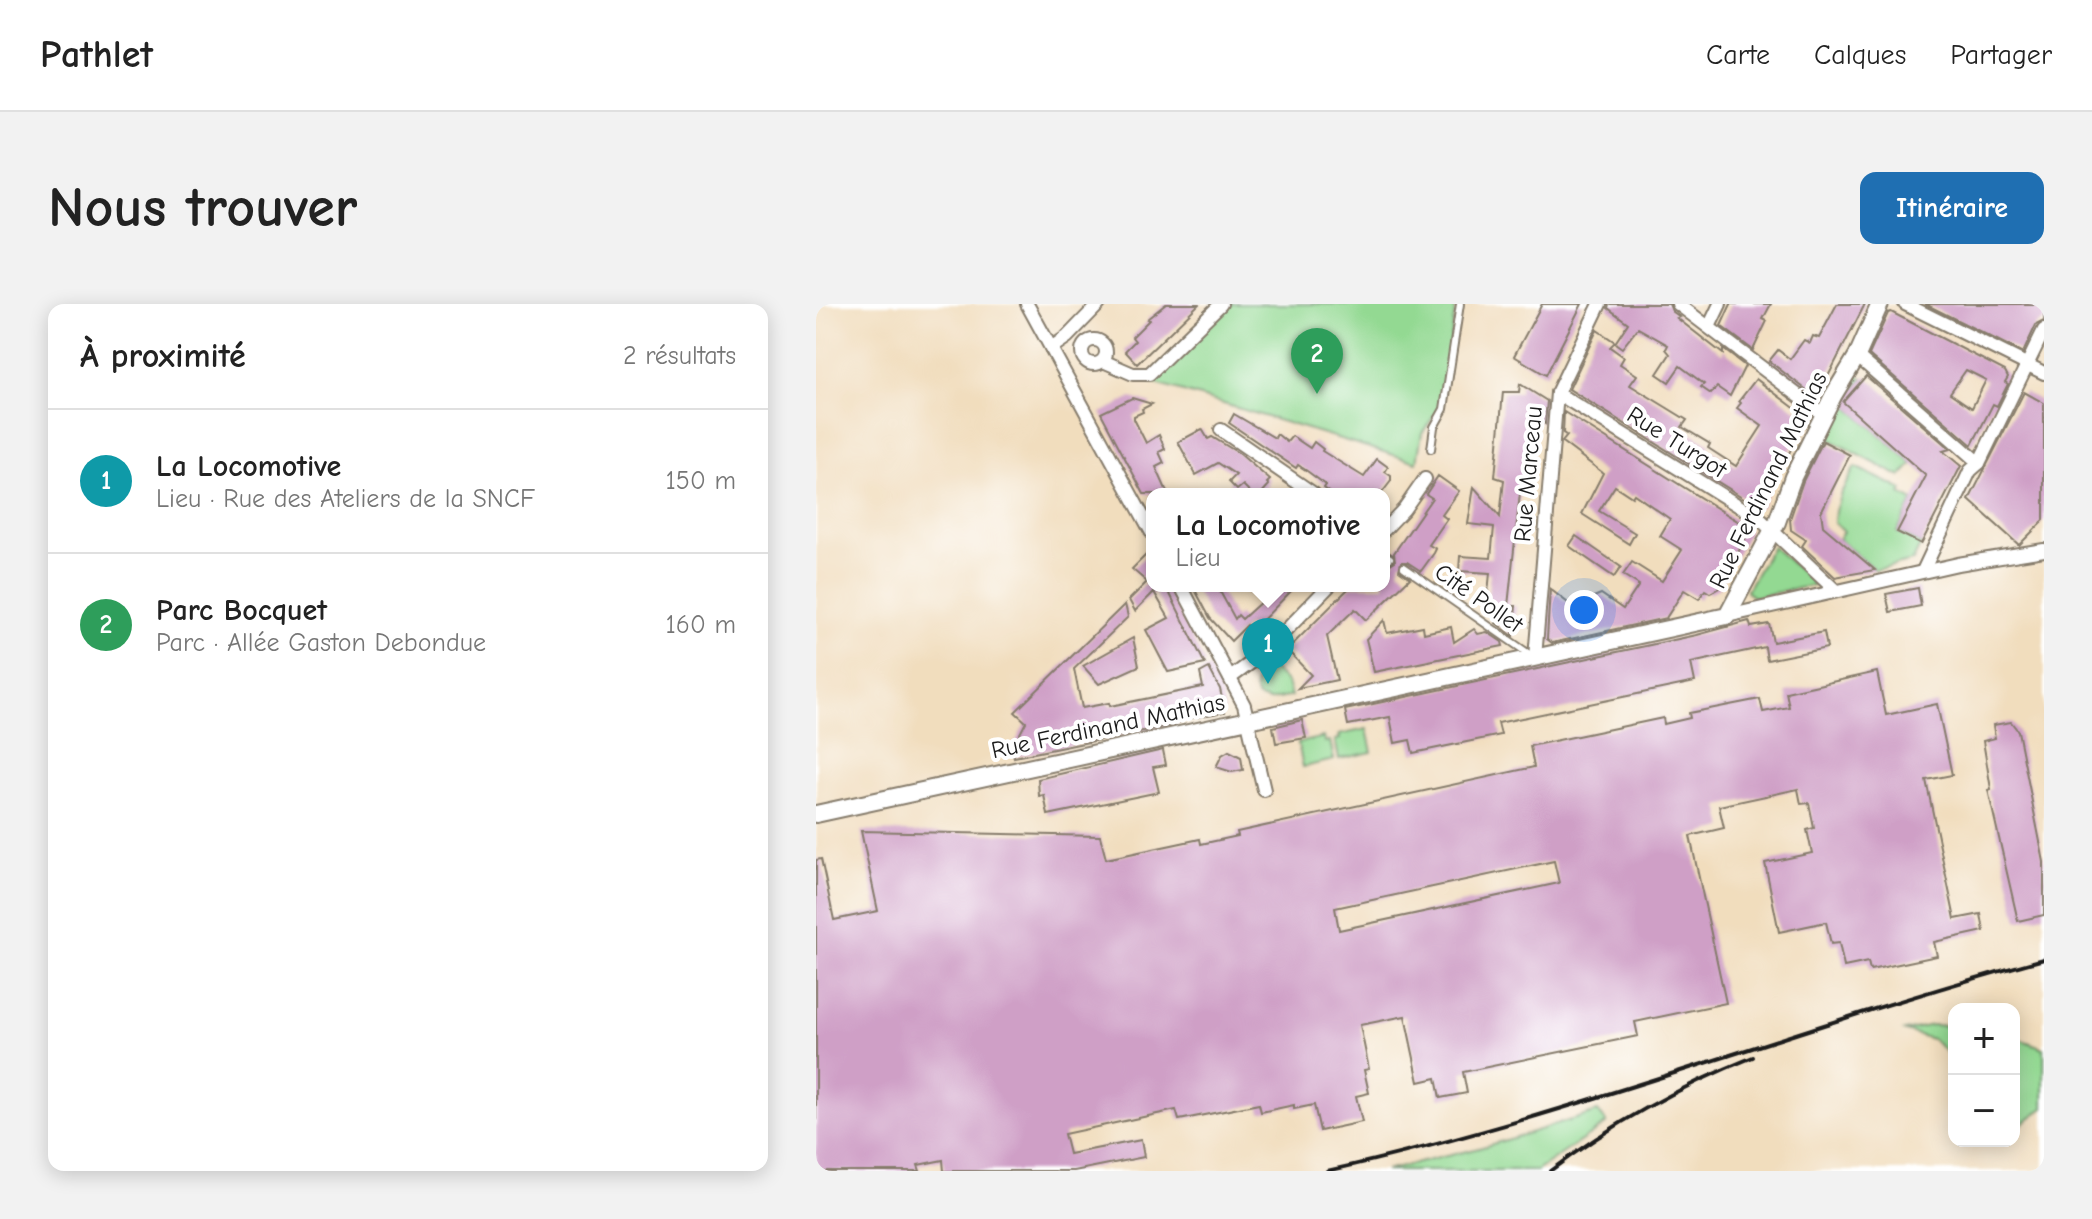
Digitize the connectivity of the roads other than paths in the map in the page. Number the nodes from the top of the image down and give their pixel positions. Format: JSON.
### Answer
{"nodes":[{"id":1,"x":1027,"y":304,"type":"edge"},
{"id":2,"x":1099,"y":304,"type":"edge"},
{"id":3,"x":1221,"y":304,"type":"edge"},
{"id":4,"x":1460,"y":304,"type":"edge"},
{"id":5,"x":1600,"y":304,"type":"edge"},
{"id":6,"x":1678,"y":304,"type":"edge"},
{"id":7,"x":1720,"y":304,"type":"edge"},
{"id":8,"x":1880,"y":304,"type":"edge"},
{"id":9,"x":1905,"y":304,"type":"edge"},
{"id":10,"x":1709,"y":327,"type":"junction"},
{"id":11,"x":2044,"y":330,"type":"edge"},
{"id":12,"x":1051,"y":348,"type":"junction"},
{"id":13,"x":1857,"y":356,"type":"junction"},
{"id":14,"x":1103,"y":361,"type":"dead end"},
{"id":15,"x":2027,"y":365,"type":"junction"},
{"id":16,"x":2044,"y":373,"type":"edge"},
{"id":17,"x":1557,"y":393,"type":"junction"},
{"id":18,"x":1824,"y":415,"type":"junction"},
{"id":19,"x":1221,"y":430,"type":"dead end"},
{"id":20,"x":1431,"y":449,"type":"dead end"},
{"id":21,"x":1979,"y":463,"type":"junction"},
{"id":22,"x":1425,"y":479,"type":"dead end"},
{"id":23,"x":1305,"y":488,"type":"edge"},
{"id":24,"x":1146,"y":522,"type":"edge"},
{"id":25,"x":1390,"y":524,"type":"edge"},
{"id":26,"x":1772,"y":531,"type":"junction"},
{"id":27,"x":2044,"y":550,"type":"edge"},
{"id":28,"x":1404,"y":567,"type":"dead end"},
{"id":29,"x":1923,"y":571,"type":"junction"},
{"id":30,"x":1835,"y":590,"type":"junction"},
{"id":31,"x":1184,"y":592,"type":"edge"},
{"id":32,"x":1323,"y":592,"type":"edge"},
{"id":33,"x":1727,"y":616,"type":"junction"},
{"id":34,"x":1535,"y":658,"type":"junction"},
{"id":35,"x":1230,"y":678,"type":"junction"},
{"id":36,"x":1248,"y":721,"type":"junction"},
{"id":37,"x":1264,"y":790,"type":"dead end"},
{"id":38,"x":816,"y":814,"type":"edge"}],
"edges":[{"from":1,"to":12,"type":"street"},
{"from":2,"to":12,"type":"street"},
{"from":3,"to":14,"type":"street"},
{"from":4,"to":20,"type":"lane"},
{"from":5,"to":17,"type":"street","name":"Rue Marceau"},
{"from":6,"to":10,"type":"street"},
{"from":7,"to":10,"type":"street"},
{"from":8,"to":13,"type":"street","name":"Rue Ferdinand Mathias"},
{"from":9,"to":15,"type":"street"},
{"from":10,"to":18,"type":"street"},
{"from":11,"to":15,"type":"street"},
{"from":12,"to":24,"type":"street"},
{"from":13,"to":18,"type":"street","name":"Rue Ferdinand Mathias"},
{"from":13,"to":21,"type":"street"},
{"from":15,"to":16,"type":"street"},
{"from":15,"to":21,"type":"street"},
{"from":17,"to":26,"type":"street","name":"Rue Turgot"},
{"from":17,"to":34,"type":"street","name":"Rue Marceau"},
{"from":18,"to":26,"type":"street","name":"Rue Ferdinand Mathias"},
{"from":19,"to":23,"type":"street"},
{"from":21,"to":29,"type":"street"},
{"from":22,"to":25,"type":"street"},
{"from":26,"to":30,"type":"street","name":"Rue Turgot"},
{"from":26,"to":33,"type":"street","name":"Rue Ferdinand Mathias"},
{"from":27,"to":29,"type":"street"},
{"from":28,"to":34,"type":"lane","name":"Cité Pollet"},
{"from":29,"to":30,"type":"street"},
{"from":30,"to":33,"type":"street"},
{"from":31,"to":35,"type":"street"},
{"from":32,"to":35,"type":"street"},
{"from":33,"to":34,"type":"street","name":"Rue Ferdinand Mathias"},
{"from":34,"to":36,"type":"street","name":"Rue Ferdinand Mathias"},
{"from":35,"to":36,"type":"street"},
{"from":36,"to":37,"type":"street"},
{"from":36,"to":38,"type":"street","name":"Rue Ferdinand Mathias"}]}
